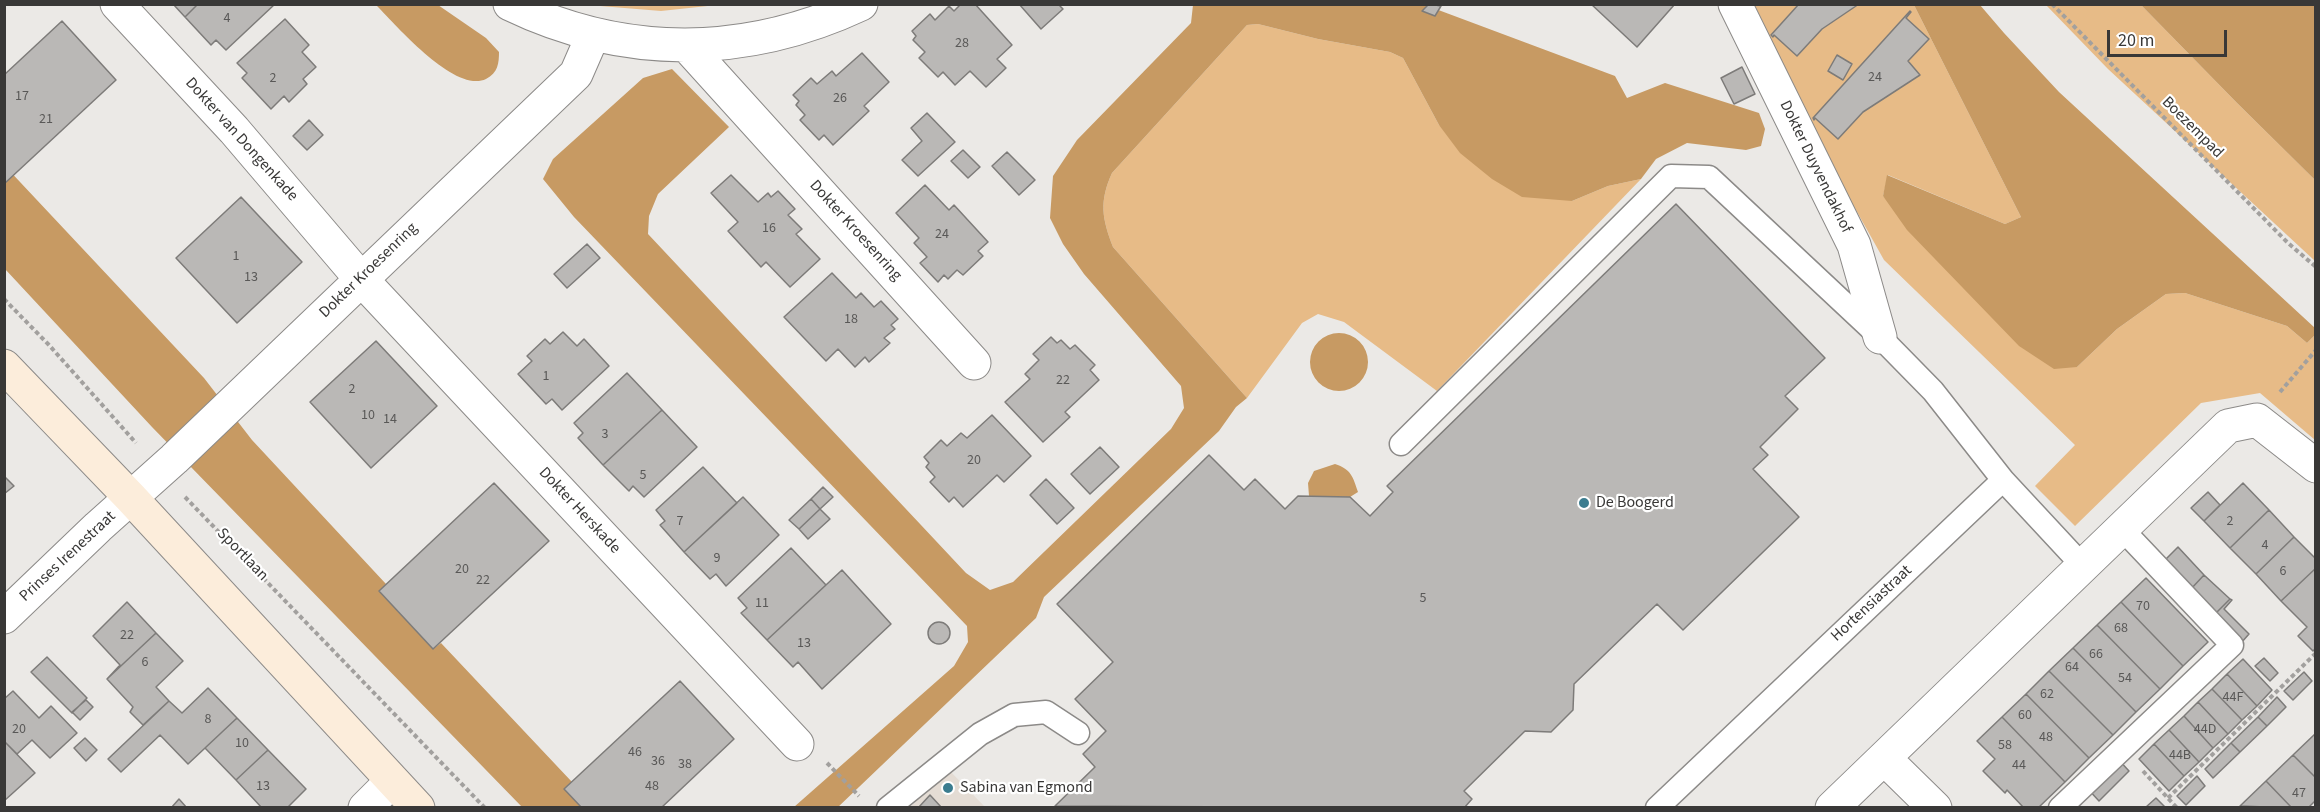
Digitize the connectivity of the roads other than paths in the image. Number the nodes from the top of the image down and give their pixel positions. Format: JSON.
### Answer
{"nodes":[{"id":1,"x":117,"y":4,"type":"edge"},
{"id":2,"x":510,"y":4,"type":"edge"},
{"id":3,"x":861,"y":4,"type":"edge"},
{"id":4,"x":1735,"y":4,"type":"edge"},
{"id":5,"x":593,"y":35,"type":"junction"},
{"id":6,"x":687,"y":46,"type":"junction"},
{"id":7,"x":361,"y":279,"type":"junction"},
{"id":8,"x":1880,"y":337,"type":"junction"},
{"id":9,"x":974,"y":363,"type":"dead end"},
{"id":10,"x":4,"y":366,"type":"edge"},
{"id":11,"x":1401,"y":444,"type":"dead end"},
{"id":12,"x":2316,"y":466,"type":"edge"},
{"id":13,"x":2003,"y":480,"type":"junction"},
{"id":14,"x":131,"y":498,"type":"junction"},
{"id":15,"x":2122,"y":529,"type":"junction"},
{"id":16,"x":2082,"y":565,"type":"junction"},
{"id":17,"x":4,"y":617,"type":"edge"},
{"id":18,"x":1077,"y":733,"type":"dead end"},
{"id":19,"x":798,"y":744,"type":"dead end"},
{"id":20,"x":1884,"y":758,"type":"junction"},
{"id":21,"x":392,"y":781,"type":"junction"},
{"id":22,"x":365,"y":807,"type":"edge"},
{"id":23,"x":418,"y":807,"type":"edge"},
{"id":24,"x":888,"y":807,"type":"edge"},
{"id":25,"x":1657,"y":807,"type":"edge"},
{"id":26,"x":1832,"y":807,"type":"edge"},
{"id":27,"x":1935,"y":807,"type":"edge"},
{"id":28,"x":2060,"y":807,"type":"edge"}],
"edges":[{"from":1,"to":7,"type":"street","name":"Dokter van Dongenkade"},
{"from":2,"to":5,"type":"street"},
{"from":3,"to":6,"type":"street"},
{"from":4,"to":8,"type":"street","name":"Dokter Duyvendakhof"},
{"from":5,"to":6,"type":"street"},
{"from":5,"to":7,"type":"street","name":"Dokter Kroesenring"},
{"from":6,"to":9,"type":"street","name":"Dokter Kroesenring"},
{"from":7,"to":14,"type":"street","name":"Dokter Kroesenring"},
{"from":7,"to":19,"type":"street","name":"Dokter Herskade"},
{"from":8,"to":11,"type":"lane"},
{"from":8,"to":13,"type":"lane"},
{"from":10,"to":14,"type":"street"},
{"from":12,"to":15,"type":"street"},
{"from":13,"to":16,"type":"lane"},
{"from":13,"to":25,"type":"lane","name":"Hortensiastraat"},
{"from":14,"to":17,"type":"street","name":"Prinses Irenestraat"},
{"from":14,"to":21,"type":"street"},
{"from":15,"to":16,"type":"street"},
{"from":15,"to":28,"type":"lane"},
{"from":16,"to":20,"type":"street"},
{"from":18,"to":24,"type":"lane"},
{"from":20,"to":26,"type":"street"},
{"from":20,"to":27,"type":"street"},
{"from":21,"to":22,"type":"street"},
{"from":21,"to":23,"type":"street"}]}
